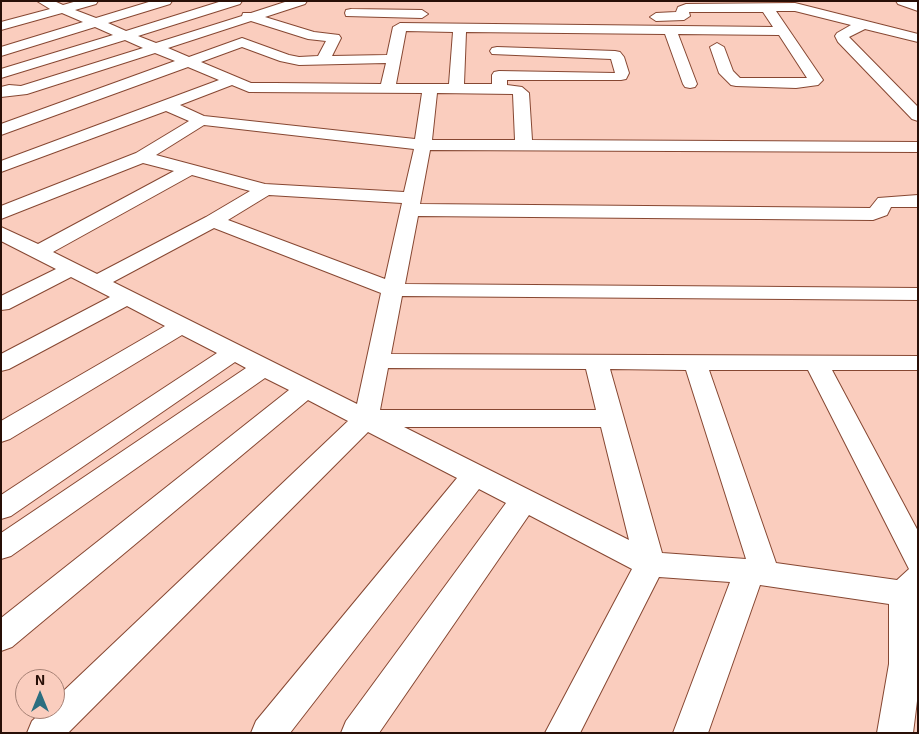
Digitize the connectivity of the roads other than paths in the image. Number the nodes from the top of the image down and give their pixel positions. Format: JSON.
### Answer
{"nodes":[{"id":1,"x":43,"y":1,"type":"edge"},
{"id":2,"x":92,"y":1,"type":"edge"},
{"id":3,"x":166,"y":1,"type":"edge"},
{"id":4,"x":236,"y":1,"type":"edge"},
{"id":5,"x":301,"y":1,"type":"edge"},
{"id":6,"x":380,"y":1,"type":"edge"},
{"id":7,"x":904,"y":1,"type":"edge"},
{"id":8,"x":215,"y":4,"type":"edge"},
{"id":9,"x":769,"y":4,"type":"edge"},
{"id":10,"x":918,"y":7,"type":"edge"},
{"id":11,"x":61,"y":10,"type":"junction"},
{"id":12,"x":351,"y":13,"type":"junction"},
{"id":13,"x":403,"y":13,"type":"junction"},
{"id":14,"x":431,"y":14,"type":"dead end"},
{"id":15,"x":638,"y":16,"type":"dead end"},
{"id":16,"x":251,"y":17,"type":"junction"},
{"id":17,"x":496,"y":21,"type":"junction"},
{"id":18,"x":95,"y":24,"type":"junction"},
{"id":19,"x":864,"y":24,"type":"junction"},
{"id":20,"x":1,"y":26,"type":"edge"},
{"id":21,"x":400,"y":27,"type":"junction"},
{"id":22,"x":460,"y":27,"type":"junction"},
{"id":23,"x":284,"y":28,"type":"junction"},
{"id":24,"x":670,"y":30,"type":"junction"},
{"id":25,"x":784,"y":32,"type":"junction"},
{"id":26,"x":123,"y":36,"type":"junction"},
{"id":27,"x":334,"y":38,"type":"junction"},
{"id":28,"x":918,"y":38,"type":"edge"},
{"id":29,"x":242,"y":42,"type":"junction"},
{"id":30,"x":718,"y":47,"type":"dead end"},
{"id":31,"x":155,"y":49,"type":"junction"},
{"id":32,"x":497,"y":51,"type":"junction"},
{"id":33,"x":1,"y":52,"type":"edge"},
{"id":34,"x":394,"y":59,"type":"junction"},
{"id":35,"x":323,"y":60,"type":"junction"},
{"id":36,"x":186,"y":62,"type":"junction"},
{"id":37,"x":1,"y":74,"type":"edge"},
{"id":38,"x":232,"y":80,"type":"junction"},
{"id":39,"x":500,"y":82,"type":"junction"},
{"id":40,"x":690,"y":84,"type":"dead end"},
{"id":41,"x":456,"y":87,"type":"junction"},
{"id":42,"x":388,"y":88,"type":"junction"},
{"id":43,"x":430,"y":88,"type":"junction"},
{"id":44,"x":4,"y":89,"type":"edge"},
{"id":45,"x":166,"y":105,"type":"junction"},
{"id":46,"x":918,"y":116,"type":"edge"},
{"id":47,"x":201,"y":120,"type":"junction"},
{"id":48,"x":1,"y":130,"type":"edge"},
{"id":49,"x":423,"y":145,"type":"junction"},
{"id":50,"x":524,"y":146,"type":"junction"},
{"id":51,"x":918,"y":147,"type":"edge"},
{"id":52,"x":142,"y":157,"type":"junction"},
{"id":53,"x":1,"y":167,"type":"edge"},
{"id":54,"x":190,"y":169,"type":"junction"},
{"id":55,"x":265,"y":189,"type":"junction"},
{"id":56,"x":918,"y":201,"type":"edge"},
{"id":57,"x":411,"y":204,"type":"junction"},
{"id":58,"x":1,"y":213,"type":"edge"},
{"id":59,"x":213,"y":221,"type":"junction"},
{"id":60,"x":6,"y":240,"type":"edge"},
{"id":61,"x":38,"y":252,"type":"junction"},
{"id":62,"x":72,"y":269,"type":"junction"},
{"id":63,"x":97,"y":282,"type":"junction"},
{"id":64,"x":393,"y":290,"type":"junction"},
{"id":65,"x":918,"y":294,"type":"edge"},
{"id":66,"x":127,"y":297,"type":"junction"},
{"id":67,"x":1,"y":304,"type":"edge"},
{"id":68,"x":182,"y":325,"type":"junction"},
{"id":69,"x":234,"y":352,"type":"junction"},
{"id":70,"x":378,"y":361,"type":"junction"},
{"id":71,"x":596,"y":362,"type":"junction"},
{"id":72,"x":695,"y":362,"type":"junction"},
{"id":73,"x":816,"y":362,"type":"junction"},
{"id":74,"x":918,"y":362,"type":"edge"},
{"id":75,"x":1,"y":364,"type":"edge"},
{"id":76,"x":264,"y":367,"type":"junction"},
{"id":77,"x":306,"y":388,"type":"junction"},
{"id":78,"x":611,"y":418,"type":"junction"},
{"id":79,"x":366,"y":419,"type":"junction"},
{"id":80,"x":1,"y":433,"type":"edge"},
{"id":81,"x":475,"y":475,"type":"junction"},
{"id":82,"x":524,"y":500,"type":"junction"},
{"id":83,"x":1,"y":509,"type":"edge"},
{"id":84,"x":1,"y":548,"type":"edge"},
{"id":85,"x":918,"y":560,"type":"edge"},
{"id":86,"x":650,"y":564,"type":"junction"},
{"id":87,"x":757,"y":573,"type":"junction"},
{"id":88,"x":911,"y":586,"type":"edge"},
{"id":89,"x":1,"y":637,"type":"edge"},
{"id":90,"x":44,"y":733,"type":"edge"},
{"id":91,"x":268,"y":733,"type":"edge"},
{"id":92,"x":358,"y":733,"type":"edge"},
{"id":93,"x":562,"y":733,"type":"edge"},
{"id":94,"x":690,"y":733,"type":"edge"},
{"id":95,"x":895,"y":733,"type":"edge"}],
"edges":[{"from":1,"to":11,"type":"street"},
{"from":2,"to":11,"type":"street"},
{"from":3,"to":18,"type":"street"},
{"from":4,"to":8,"type":"street"},
{"from":5,"to":16,"type":"street"},
{"from":6,"to":12,"type":"street"},
{"from":7,"to":10,"type":"street"},
{"from":8,"to":16,"type":"street"},
{"from":8,"to":26,"type":"street"},
{"from":9,"to":15,"type":"street"},
{"from":9,"to":19,"type":"street"},
{"from":9,"to":25,"type":"street"},
{"from":11,"to":18,"type":"street"},
{"from":11,"to":20,"type":"street"},
{"from":12,"to":13,"type":"street"},
{"from":12,"to":27,"type":"street"},
{"from":13,"to":14,"type":"street"},
{"from":13,"to":21,"type":"street"},
{"from":16,"to":23,"type":"street"},
{"from":16,"to":31,"type":"street"},
{"from":17,"to":22,"type":"street"},
{"from":17,"to":24,"type":"street"},
{"from":17,"to":32,"type":"street"},
{"from":18,"to":26,"type":"street"},
{"from":18,"to":33,"type":"street"},
{"from":19,"to":28,"type":"street"},
{"from":19,"to":46,"type":"street"},
{"from":21,"to":22,"type":"street"},
{"from":21,"to":34,"type":"street"},
{"from":22,"to":41,"type":"street"},
{"from":23,"to":27,"type":"street"},
{"from":23,"to":29,"type":"street"},
{"from":24,"to":25,"type":"street"},
{"from":24,"to":40,"type":"street"},
{"from":25,"to":30,"type":"street"},
{"from":26,"to":31,"type":"street"},
{"from":26,"to":37,"type":"street"},
{"from":27,"to":35,"type":"street"},
{"from":29,"to":35,"type":"street"},
{"from":29,"to":36,"type":"street"},
{"from":31,"to":36,"type":"street"},
{"from":31,"to":44,"type":"street"},
{"from":32,"to":39,"type":"street"},
{"from":32,"to":39,"type":"street"},
{"from":34,"to":35,"type":"street"},
{"from":34,"to":42,"type":"street"},
{"from":36,"to":38,"type":"street"},
{"from":36,"to":48,"type":"street"},
{"from":38,"to":42,"type":"street"},
{"from":38,"to":45,"type":"street"},
{"from":39,"to":41,"type":"street"},
{"from":39,"to":50,"type":"street"},
{"from":41,"to":43,"type":"street"},
{"from":42,"to":43,"type":"street"},
{"from":43,"to":49,"type":"street"},
{"from":45,"to":47,"type":"street"},
{"from":45,"to":53,"type":"street"},
{"from":47,"to":49,"type":"street"},
{"from":47,"to":52,"type":"street"},
{"from":49,"to":50,"type":"street"},
{"from":49,"to":57,"type":"street"},
{"from":50,"to":51,"type":"street"},
{"from":52,"to":54,"type":"street"},
{"from":52,"to":58,"type":"street"},
{"from":54,"to":55,"type":"street"},
{"from":54,"to":61,"type":"street"},
{"from":55,"to":57,"type":"street"},
{"from":55,"to":59,"type":"street"},
{"from":56,"to":57,"type":"street"},
{"from":57,"to":64,"type":"street"},
{"from":59,"to":63,"type":"street"},
{"from":59,"to":64,"type":"street"},
{"from":60,"to":61,"type":"street"},
{"from":61,"to":62,"type":"street"},
{"from":62,"to":63,"type":"street"},
{"from":62,"to":67,"type":"street"},
{"from":63,"to":66,"type":"street"},
{"from":64,"to":65,"type":"street"},
{"from":64,"to":70,"type":"street"},
{"from":66,"to":68,"type":"street"},
{"from":66,"to":75,"type":"street"},
{"from":68,"to":69,"type":"street"},
{"from":68,"to":80,"type":"street"},
{"from":69,"to":76,"type":"street"},
{"from":69,"to":83,"type":"street"},
{"from":70,"to":71,"type":"street"},
{"from":70,"to":79,"type":"street"},
{"from":71,"to":72,"type":"street"},
{"from":71,"to":78,"type":"street"},
{"from":72,"to":73,"type":"street"},
{"from":72,"to":87,"type":"street"},
{"from":73,"to":74,"type":"street"},
{"from":73,"to":85,"type":"street"},
{"from":76,"to":77,"type":"street"},
{"from":76,"to":84,"type":"street"},
{"from":77,"to":79,"type":"street"},
{"from":77,"to":89,"type":"street"},
{"from":78,"to":79,"type":"street"},
{"from":78,"to":86,"type":"street"},
{"from":79,"to":81,"type":"street"},
{"from":79,"to":90,"type":"street"},
{"from":81,"to":82,"type":"street"},
{"from":81,"to":91,"type":"street"},
{"from":82,"to":86,"type":"street"},
{"from":82,"to":92,"type":"street"},
{"from":86,"to":87,"type":"street"},
{"from":86,"to":93,"type":"street"},
{"from":87,"to":88,"type":"street"},
{"from":87,"to":94,"type":"street"},
{"from":88,"to":95,"type":"street"}]}
